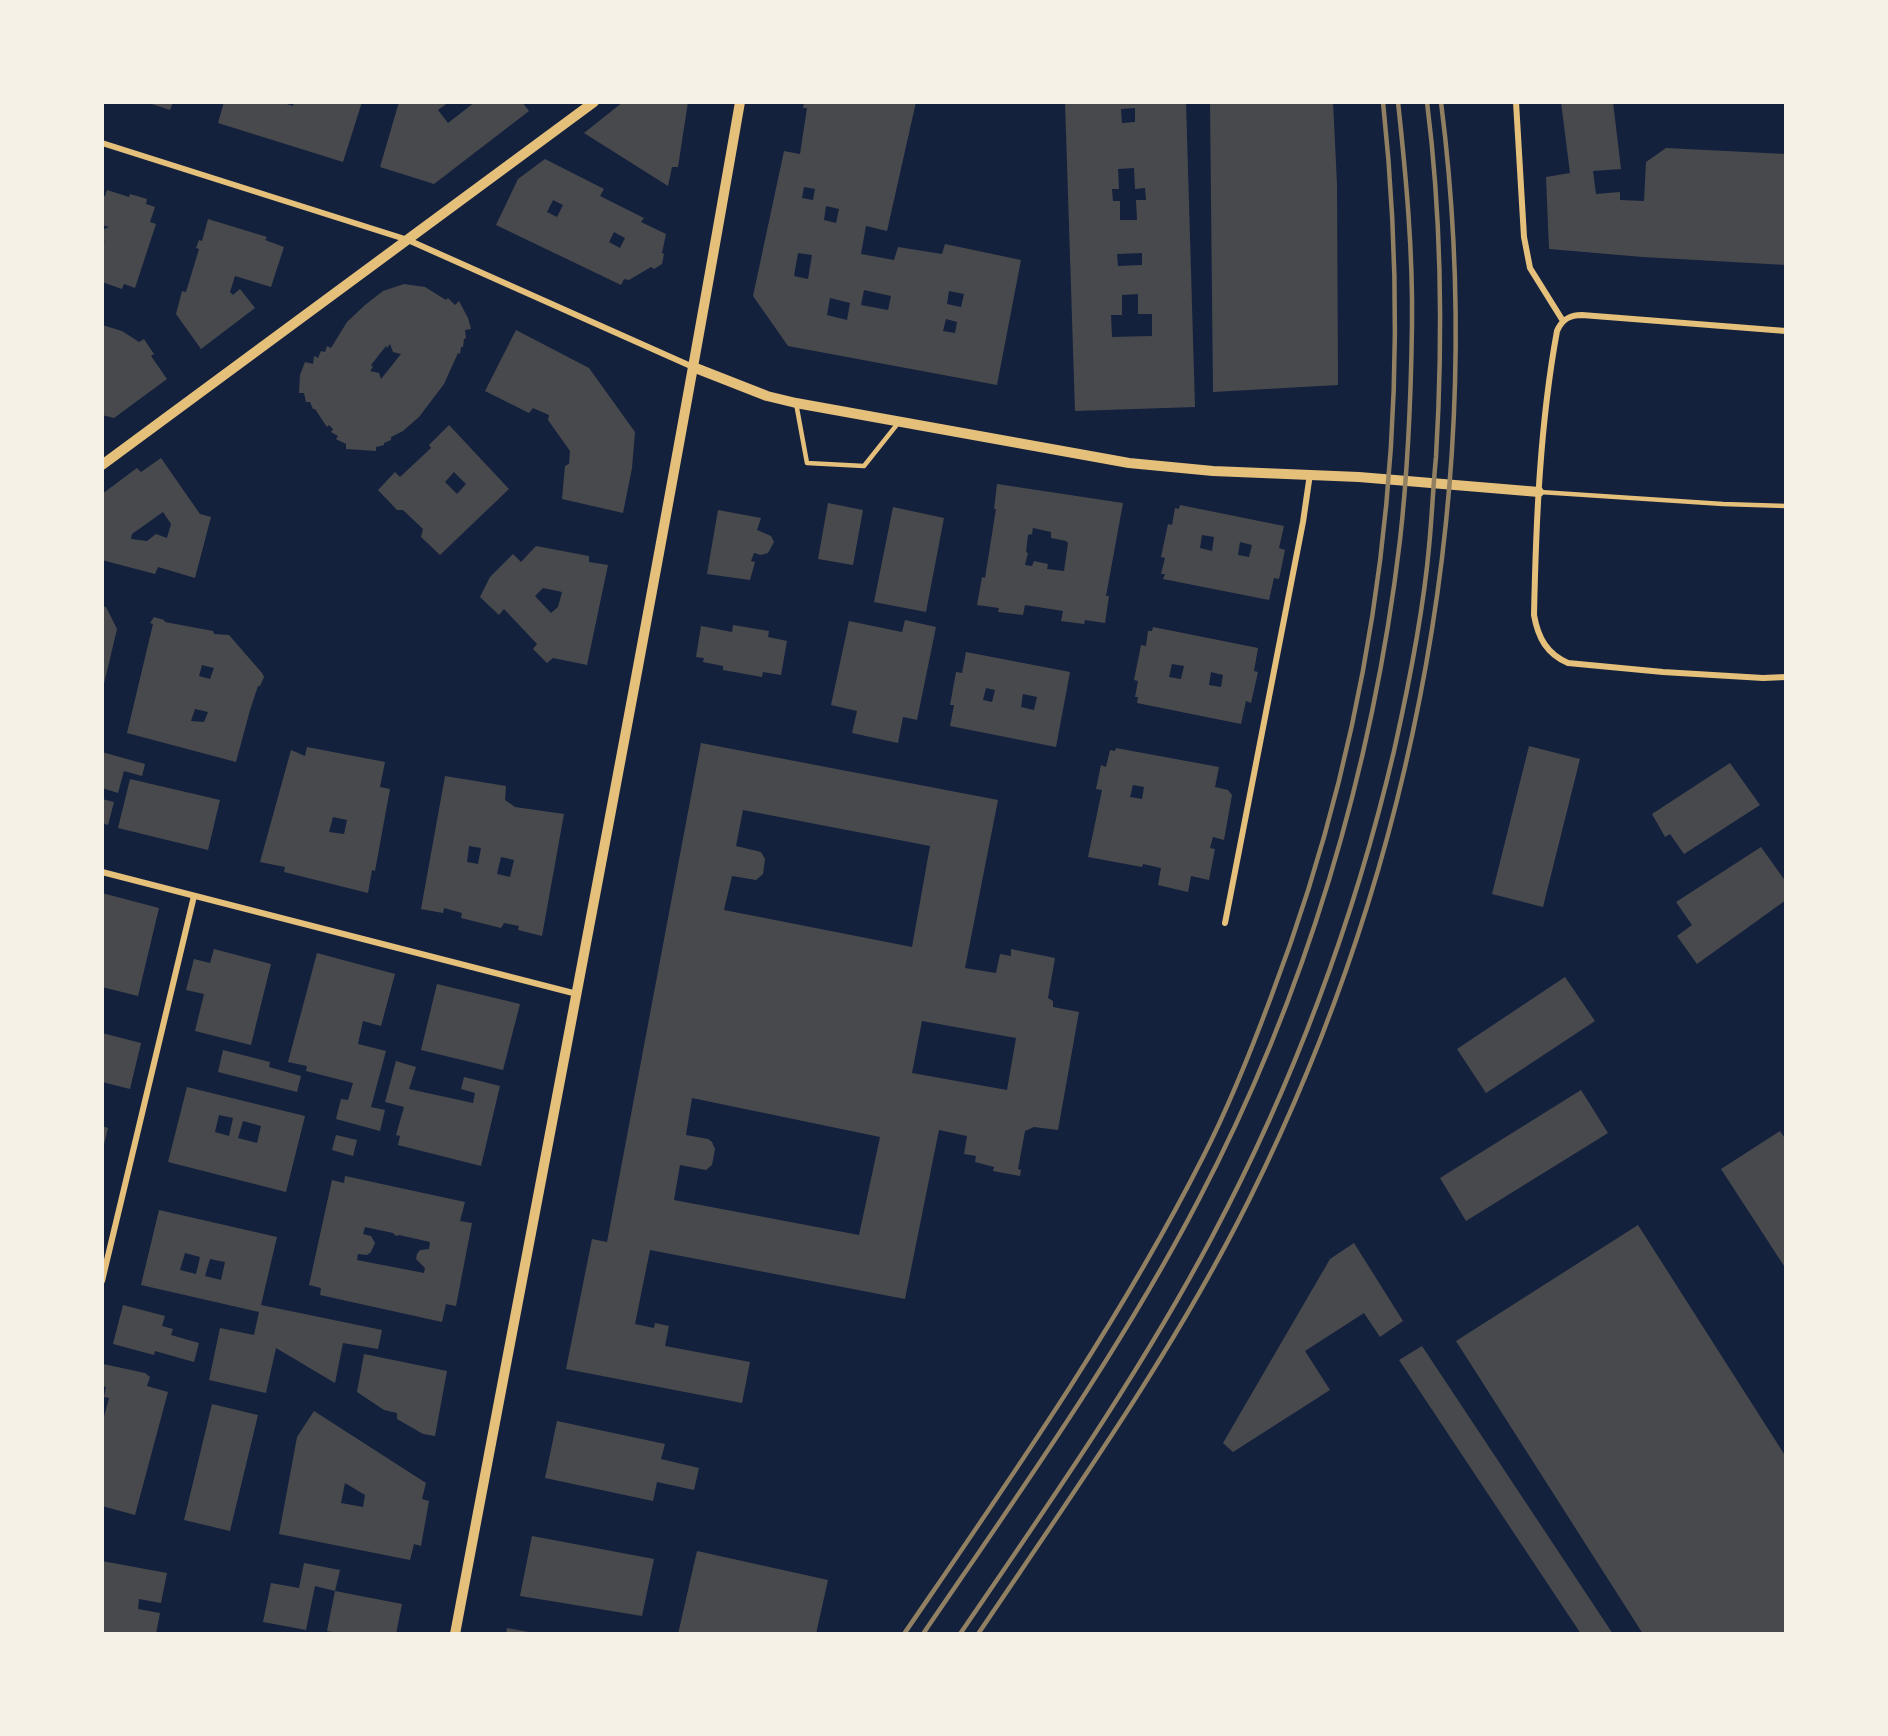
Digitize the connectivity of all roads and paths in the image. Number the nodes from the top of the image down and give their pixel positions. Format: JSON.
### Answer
{"nodes":[{"id":1,"x":594,"y":102,"type":"edge"},
{"id":2,"x":740,"y":102,"type":"edge"},
{"id":3,"x":1516,"y":102,"type":"edge"},
{"id":4,"x":102,"y":143,"type":"edge"},
{"id":5,"x":408,"y":240,"type":"junction"},
{"id":6,"x":1563,"y":321,"type":"junction"},
{"id":7,"x":1786,"y":331,"type":"edge"},
{"id":8,"x":693,"y":367,"type":"junction"},
{"id":9,"x":796,"y":403,"type":"junction"},
{"id":10,"x":899,"y":422,"type":"junction"},
{"id":11,"x":102,"y":465,"type":"edge"},
{"id":12,"x":1310,"y":474,"type":"junction"},
{"id":13,"x":1539,"y":492,"type":"junction"},
{"id":14,"x":1786,"y":506,"type":"edge"},
{"id":15,"x":1786,"y":677,"type":"edge"},
{"id":16,"x":102,"y":872,"type":"edge"},
{"id":17,"x":194,"y":896,"type":"junction"},
{"id":18,"x":1225,"y":923,"type":"dead end"},
{"id":19,"x":577,"y":994,"type":"junction"},
{"id":20,"x":102,"y":1247,"type":"edge"},
{"id":21,"x":110,"y":1249,"type":"junction"},
{"id":22,"x":102,"y":1281,"type":"edge"},
{"id":23,"x":455,"y":1634,"type":"edge"}],
"edges":[{"from":1,"to":5,"type":"street"},
{"from":2,"to":8,"type":"street"},
{"from":3,"to":6,"type":"street"},
{"from":4,"to":5,"type":"street"},
{"from":5,"to":8,"type":"street"},
{"from":5,"to":11,"type":"street"},
{"from":6,"to":7,"type":"street"},
{"from":6,"to":13,"type":"street"},
{"from":8,"to":9,"type":"street"},
{"from":8,"to":19,"type":"street"},
{"from":9,"to":10,"type":"street"},
{"from":9,"to":10,"type":"lane"},
{"from":10,"to":12,"type":"street"},
{"from":12,"to":13,"type":"street"},
{"from":12,"to":18,"type":"street"},
{"from":13,"to":14,"type":"lane"},
{"from":13,"to":15,"type":"street"},
{"from":16,"to":17,"type":"street"},
{"from":17,"to":19,"type":"street"},
{"from":17,"to":21,"type":"street"},
{"from":19,"to":23,"type":"street"},
{"from":20,"to":21,"type":"lane"},
{"from":21,"to":22,"type":"street"}]}
